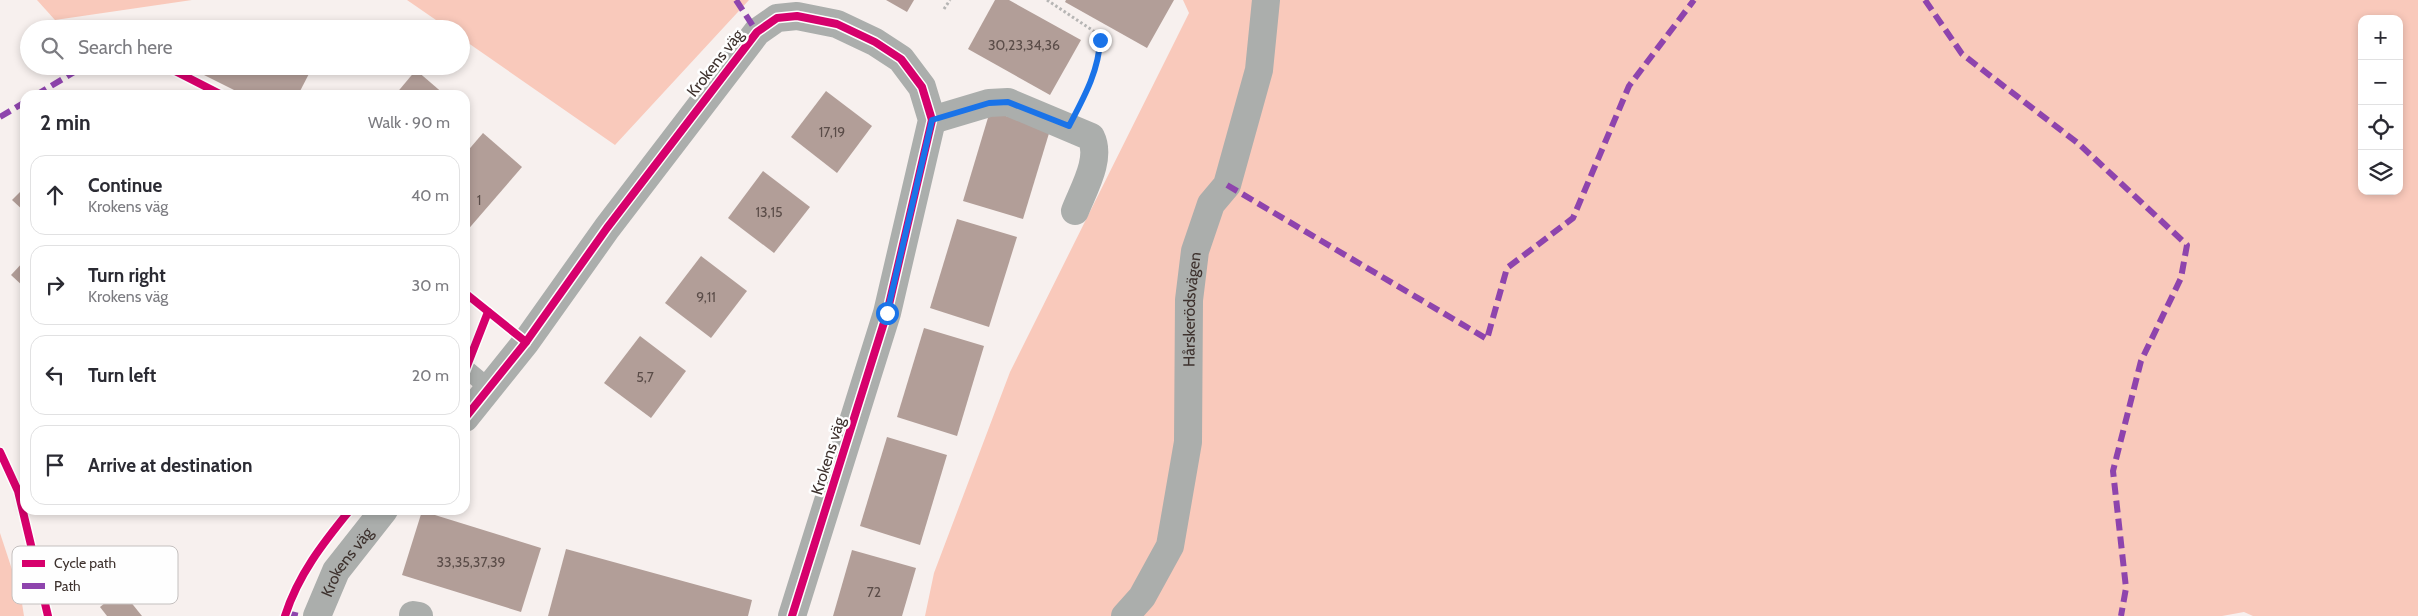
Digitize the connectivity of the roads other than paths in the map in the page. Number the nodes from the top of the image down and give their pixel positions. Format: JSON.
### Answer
{"nodes":[{"id":1,"x":1266,"y":0,"type":"edge"},
{"id":2,"x":932,"y":120,"type":"junction"},
{"id":3,"x":1075,"y":212,"type":"dead end"},
{"id":4,"x":470,"y":372,"type":"edge"},
{"id":5,"x":489,"y":388,"type":"junction"},
{"id":6,"x":470,"y":412,"type":"edge"},
{"id":7,"x":380,"y":515,"type":"edge"},
{"id":8,"x":317,"y":616,"type":"edge"},
{"id":9,"x":792,"y":616,"type":"edge"},
{"id":10,"x":1125,"y":616,"type":"edge"}],
"edges":[{"from":1,"to":10,"type":"street","name":"Hårskerödsvägen"},
{"from":2,"to":3,"type":"street"},
{"from":2,"to":5,"type":"street","name":"Krokens väg"},
{"from":2,"to":9,"type":"street","name":"Krokens väg"},
{"from":4,"to":5,"type":"lane"},
{"from":5,"to":6,"type":"street","name":"Krokens väg"},
{"from":7,"to":8,"type":"street","name":"Krokens väg"}]}
